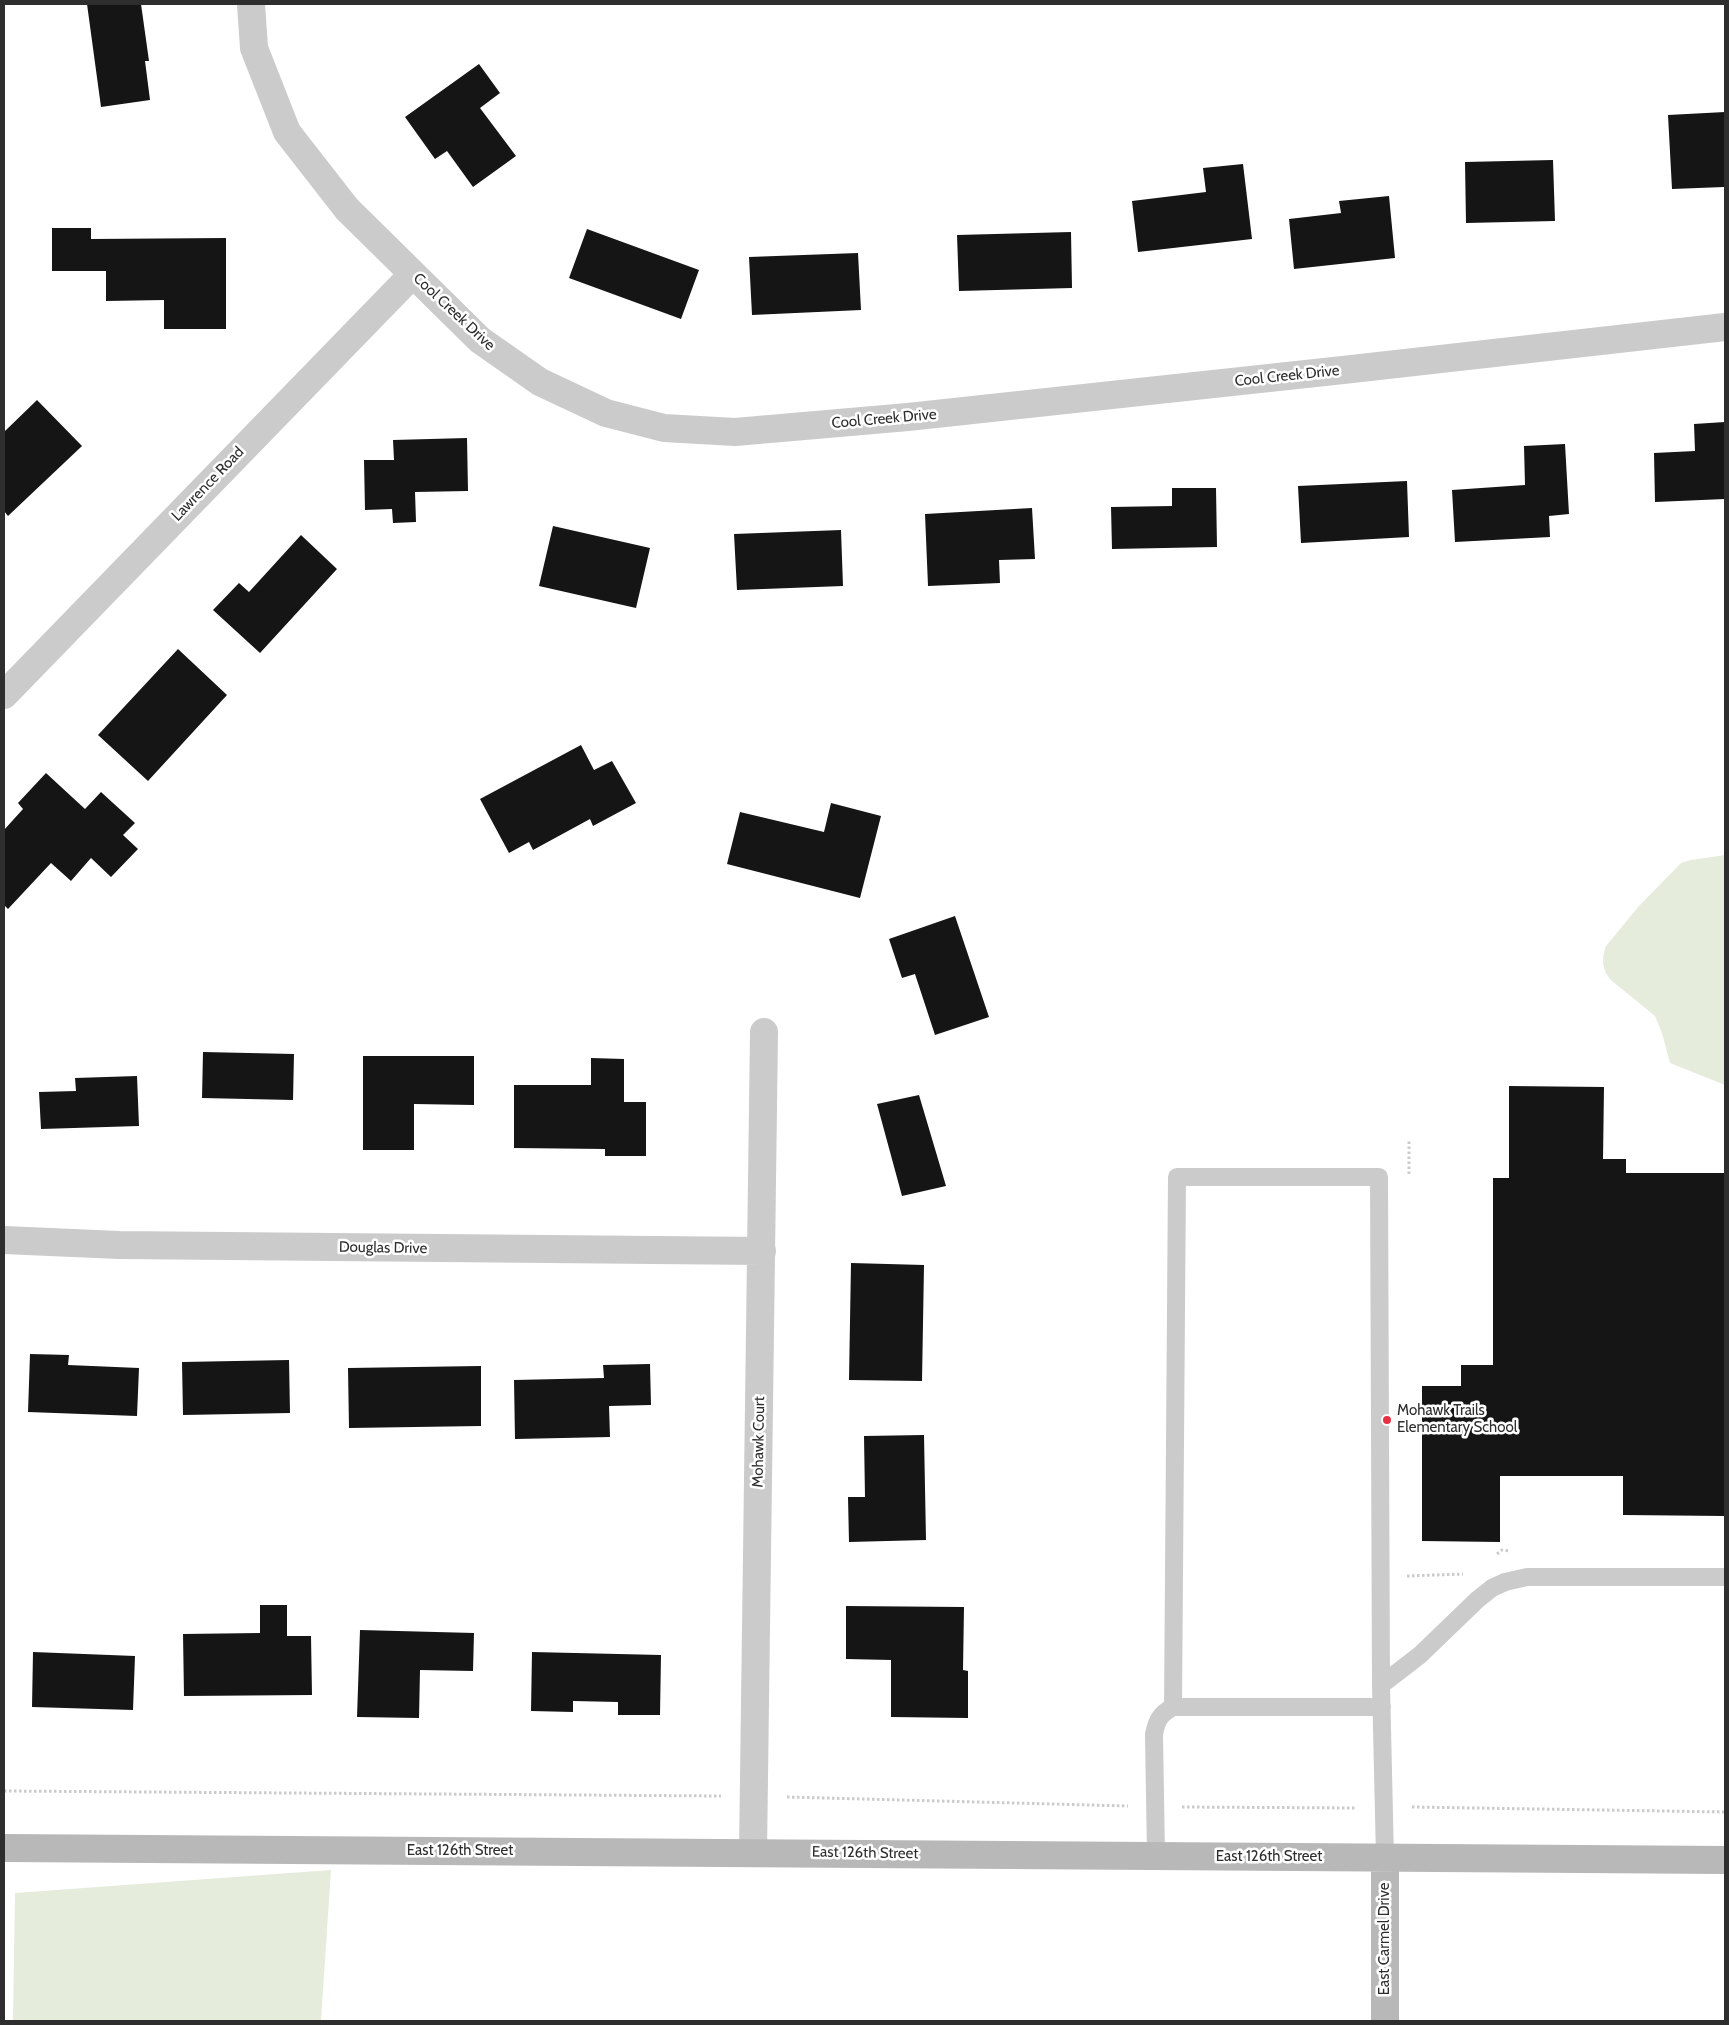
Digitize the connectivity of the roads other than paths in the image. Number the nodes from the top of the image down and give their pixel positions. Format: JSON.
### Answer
{"nodes":[{"id":1,"x":251,"y":4,"type":"edge"},
{"id":2,"x":413,"y":274,"type":"junction"},
{"id":3,"x":1725,"y":326,"type":"edge"},
{"id":4,"x":4,"y":695,"type":"edge"},
{"id":5,"x":764,"y":1032,"type":"dead end"},
{"id":6,"x":4,"y":1240,"type":"edge"},
{"id":7,"x":762,"y":1250,"type":"junction"},
{"id":8,"x":1725,"y":1577,"type":"edge"},
{"id":9,"x":1381,"y":1685,"type":"junction"},
{"id":10,"x":1173,"y":1707,"type":"junction"},
{"id":11,"x":1382,"y":1707,"type":"junction"},
{"id":12,"x":4,"y":1848,"type":"edge"},
{"id":13,"x":753,"y":1852,"type":"junction"},
{"id":14,"x":1156,"y":1856,"type":"junction"},
{"id":15,"x":1385,"y":1858,"type":"junction"},
{"id":16,"x":1725,"y":1860,"type":"edge"},
{"id":17,"x":1384,"y":2021,"type":"edge"}],
"edges":[{"from":1,"to":2,"type":"street","name":"Cool Creek Drive"},
{"from":2,"to":3,"type":"street","name":"Cool Creek Drive"},
{"from":2,"to":4,"type":"street","name":"Lawrence Road"},
{"from":5,"to":7,"type":"street","name":"Mohawk Court"},
{"from":6,"to":7,"type":"street","name":"Douglas Drive"},
{"from":7,"to":13,"type":"street","name":"Mohawk Court"},
{"from":8,"to":9,"type":"lane"},
{"from":9,"to":10,"type":"lane"},
{"from":9,"to":11,"type":"lane"},
{"from":10,"to":11,"type":"lane"},
{"from":10,"to":14,"type":"lane"},
{"from":11,"to":15,"type":"lane"},
{"from":12,"to":13,"type":"street","name":"East 126th Street"},
{"from":13,"to":14,"type":"street","name":"East 126th Street"},
{"from":14,"to":15,"type":"street","name":"East 126th Street"},
{"from":15,"to":16,"type":"street","name":"East 126th Street"},
{"from":15,"to":17,"type":"street","name":"East Carmel Drive"}]}
